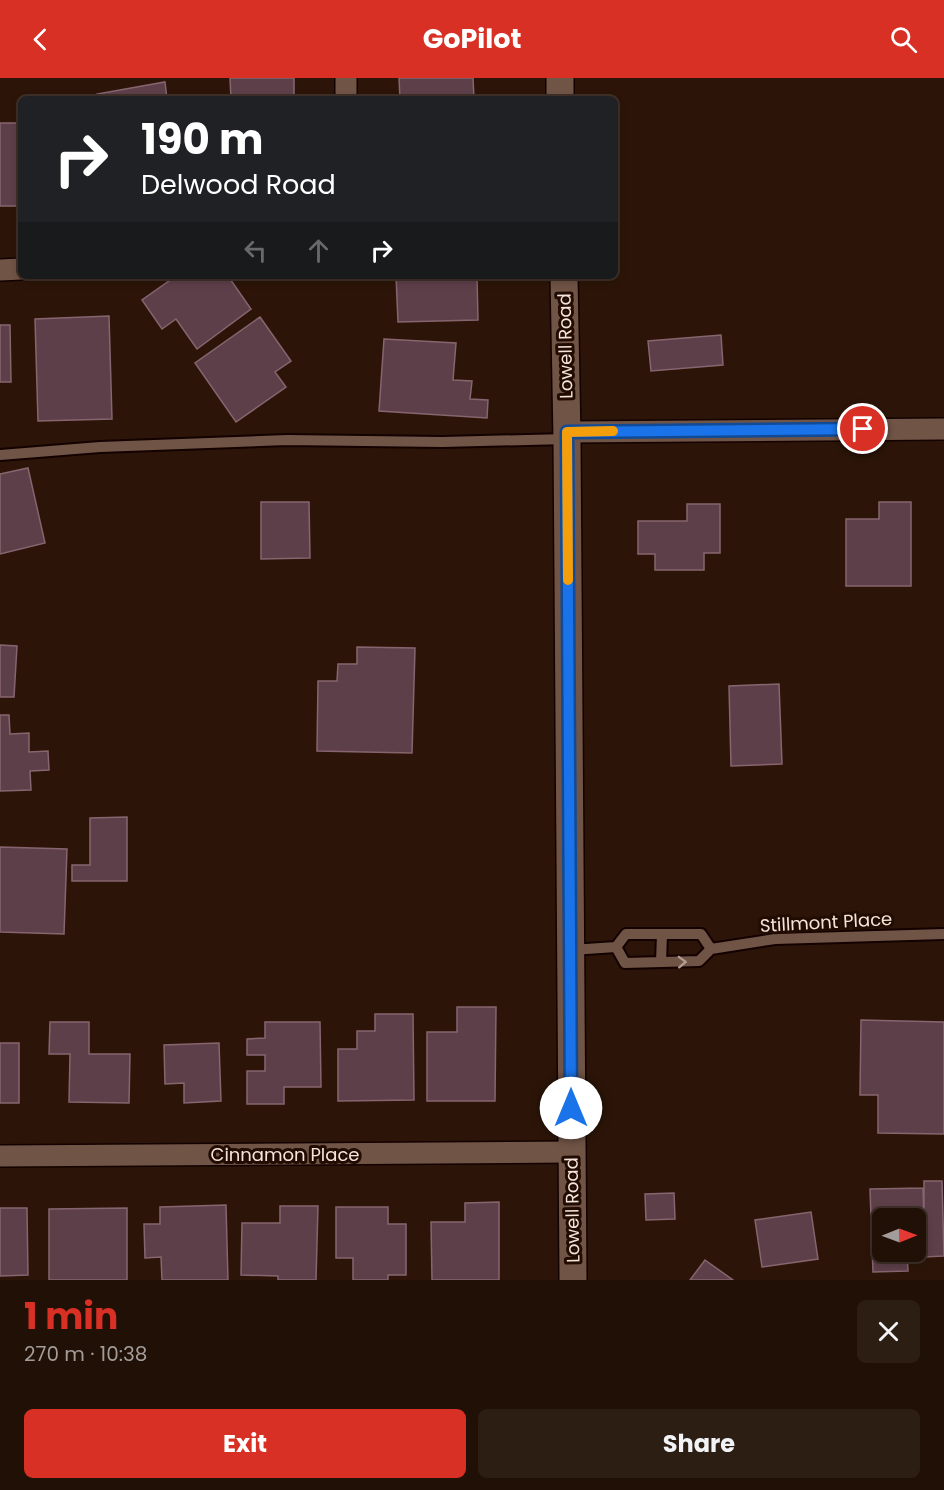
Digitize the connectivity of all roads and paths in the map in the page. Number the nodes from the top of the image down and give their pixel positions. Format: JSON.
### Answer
{"nodes":[{"id":1,"x":346,"y":78,"type":"edge"},
{"id":2,"x":560,"y":78,"type":"edge"},
{"id":3,"x":346,"y":96,"type":"edge"},
{"id":4,"x":560,"y":96,"type":"edge"},
{"id":5,"x":18,"y":269,"type":"edge"},
{"id":6,"x":0,"y":270,"type":"edge"},
{"id":7,"x":564,"y":279,"type":"edge"},
{"id":8,"x":944,"y":429,"type":"edge"},
{"id":9,"x":567,"y":436,"type":"junction"},
{"id":10,"x":0,"y":455,"type":"edge"},
{"id":11,"x":662,"y":934,"type":"junction"},
{"id":12,"x":944,"y":934,"type":"edge"},
{"id":13,"x":616,"y":947,"type":"junction"},
{"id":14,"x":711,"y":949,"type":"junction"},
{"id":15,"x":571,"y":950,"type":"junction"},
{"id":16,"x":662,"y":962,"type":"junction"},
{"id":17,"x":571,"y":1152,"type":"junction"},
{"id":18,"x":0,"y":1156,"type":"edge"},
{"id":19,"x":573,"y":1280,"type":"edge"}],
"edges":[{"from":1,"to":3,"type":"street"},
{"from":2,"to":4,"type":"street"},
{"from":5,"to":6,"type":"street"},
{"from":7,"to":9,"type":"street","name":"Lowell Road"},
{"from":8,"to":9,"type":"street"},
{"from":9,"to":10,"type":"lane"},
{"from":9,"to":15,"type":"street","name":"Lowell Road"},
{"from":11,"to":13,"type":"lane"},
{"from":11,"to":14,"type":"lane"},
{"from":11,"to":16,"type":"lane"},
{"from":12,"to":14,"type":"lane","name":"Stillmont Place"},
{"from":13,"to":15,"type":"lane"},
{"from":13,"to":16,"type":"lane","name":"Stillmont Place"},
{"from":16,"to":14,"type":"lane","name":"Stillmont Place","one_way":true},
{"from":15,"to":17,"type":"street","name":"Lowell Road"},
{"from":17,"to":18,"type":"street","name":"Cinnamon Place"},
{"from":17,"to":19,"type":"street","name":"Lowell Road"}]}
